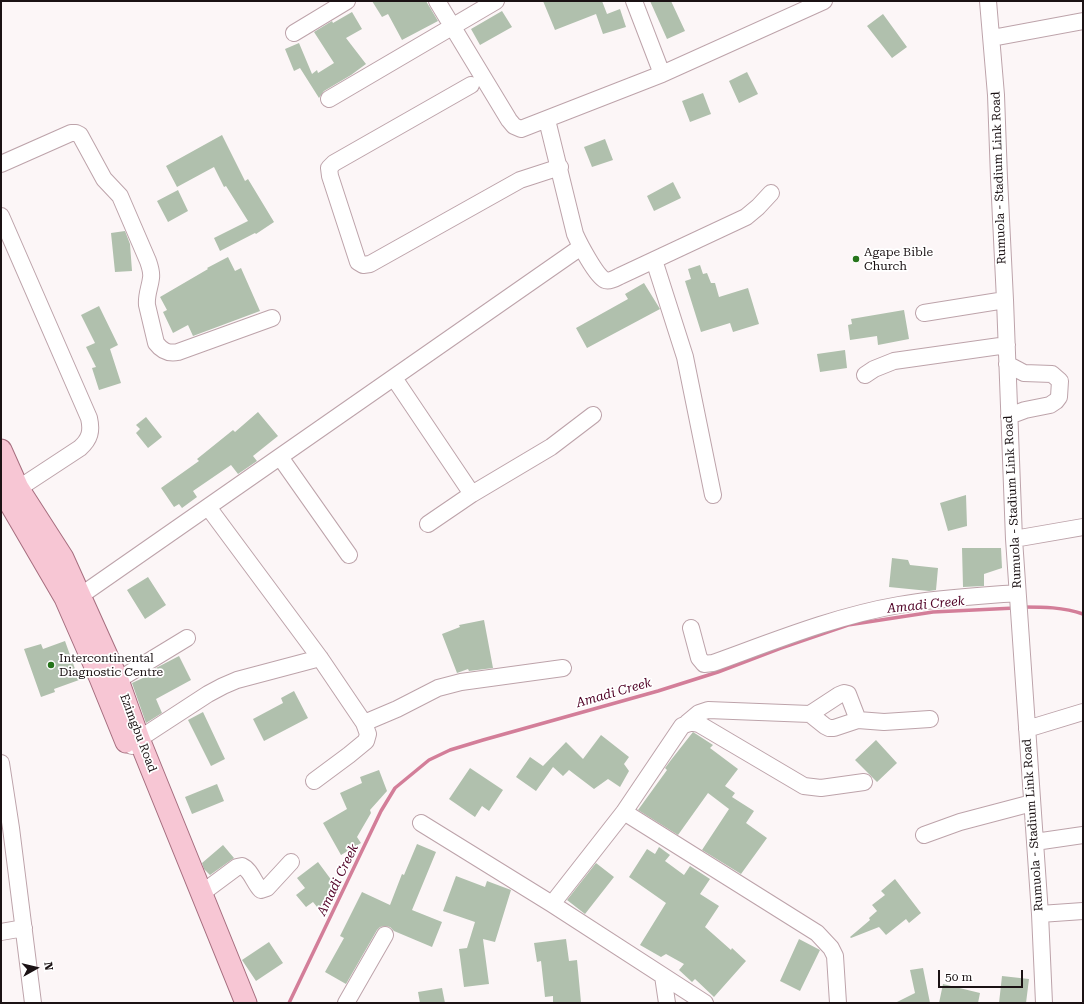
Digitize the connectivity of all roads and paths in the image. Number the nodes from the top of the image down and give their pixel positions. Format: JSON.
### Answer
{"nodes":[{"id":1,"x":347,"y":1,"type":"edge"},
{"id":2,"x":437,"y":1,"type":"edge"},
{"id":3,"x":496,"y":1,"type":"edge"},
{"id":4,"x":634,"y":1,"type":"edge"},
{"id":5,"x":824,"y":1,"type":"edge"},
{"id":6,"x":988,"y":1,"type":"edge"},
{"id":7,"x":1083,"y":21,"type":"edge"},
{"id":8,"x":452,"y":26,"type":"junction"},
{"id":9,"x":294,"y":33,"type":"dead end"},
{"id":10,"x":992,"y":38,"type":"junction"},
{"id":11,"x":662,"y":74,"type":"junction"},
{"id":12,"x":471,"y":85,"type":"dead end"},
{"id":13,"x":329,"y":99,"type":"dead end"},
{"id":14,"x":547,"y":120,"type":"junction"},
{"id":15,"x":1,"y":164,"type":"edge"},
{"id":16,"x":560,"y":167,"type":"junction"},
{"id":17,"x":771,"y":193,"type":"dead end"},
{"id":18,"x":1,"y":216,"type":"edge"},
{"id":19,"x":581,"y":247,"type":"junction"},
{"id":20,"x":654,"y":260,"type":"junction"},
{"id":21,"x":1005,"y":300,"type":"junction"},
{"id":22,"x":924,"y":313,"type":"dead end"},
{"id":23,"x":272,"y":318,"type":"dead end"},
{"id":24,"x":1007,"y":345,"type":"junction"},
{"id":25,"x":1007,"y":364,"type":"junction"},
{"id":26,"x":865,"y":375,"type":"dead end"},
{"id":27,"x":394,"y":378,"type":"junction"},
{"id":28,"x":593,"y":415,"type":"dead end"},
{"id":29,"x":1009,"y":416,"type":"junction"},
{"id":30,"x":1,"y":450,"type":"edge"},
{"id":31,"x":280,"y":457,"type":"junction"},
{"id":32,"x":6,"y":493,"type":"edge"},
{"id":33,"x":472,"y":494,"type":"junction"},
{"id":34,"x":713,"y":495,"type":"dead end"},
{"id":35,"x":208,"y":507,"type":"junction"},
{"id":36,"x":428,"y":524,"type":"dead end"},
{"id":37,"x":1083,"y":527,"type":"edge"},
{"id":38,"x":1014,"y":539,"type":"junction"},
{"id":39,"x":349,"y":555,"type":"dead end"},
{"id":40,"x":80,"y":596,"type":"junction"},
{"id":41,"x":1017,"y":596,"type":"junction"},
{"id":42,"x":691,"y":628,"type":"dead end"},
{"id":43,"x":187,"y":638,"type":"dead end"},
{"id":44,"x":320,"y":658,"type":"junction"},
{"id":45,"x":563,"y":668,"type":"dead end"},
{"id":46,"x":118,"y":680,"type":"junction"},
{"id":47,"x":1083,"y":712,"type":"edge"},
{"id":48,"x":810,"y":714,"type":"junction"},
{"id":49,"x":858,"y":720,"type":"junction"},
{"id":50,"x":930,"y":720,"type":"dead end"},
{"id":51,"x":364,"y":722,"type":"junction"},
{"id":52,"x":687,"y":723,"type":"junction"},
{"id":53,"x":1027,"y":729,"type":"junction"},
{"id":54,"x":134,"y":744,"type":"junction"},
{"id":55,"x":1,"y":762,"type":"edge"},
{"id":56,"x":314,"y":781,"type":"dead end"},
{"id":57,"x":864,"y":782,"type":"dead end"},
{"id":58,"x":1032,"y":803,"type":"junction"},
{"id":59,"x":624,"y":812,"type":"junction"},
{"id":60,"x":421,"y":823,"type":"dead end"},
{"id":61,"x":6,"y":828,"type":"edge"},
{"id":62,"x":924,"y":835,"type":"dead end"},
{"id":63,"x":1083,"y":835,"type":"edge"},
{"id":64,"x":1035,"y":842,"type":"junction"},
{"id":65,"x":291,"y":862,"type":"dead end"},
{"id":66,"x":202,"y":893,"type":"junction"},
{"id":67,"x":552,"y":904,"type":"junction"},
{"id":68,"x":1083,"y":911,"type":"edge"},
{"id":69,"x":1040,"y":914,"type":"junction"},
{"id":70,"x":24,"y":928,"type":"junction"},
{"id":71,"x":1,"y":932,"type":"edge"},
{"id":72,"x":385,"y":935,"type":"dead end"},
{"id":73,"x":663,"y":976,"type":"junction"},
{"id":74,"x":33,"y":1003,"type":"edge"},
{"id":75,"x":231,"y":1003,"type":"edge"},
{"id":76,"x":246,"y":1003,"type":"edge"},
{"id":77,"x":346,"y":1003,"type":"edge"},
{"id":78,"x":667,"y":1003,"type":"edge"},
{"id":79,"x":705,"y":1003,"type":"edge"},
{"id":80,"x":838,"y":1003,"type":"edge"},
{"id":81,"x":1044,"y":1003,"type":"edge"}],
"edges":[{"from":1,"to":9,"type":"street"},
{"from":2,"to":8,"type":"street"},
{"from":3,"to":8,"type":"street"},
{"from":4,"to":11,"type":"street"},
{"from":5,"to":11,"type":"street"},
{"from":6,"to":10,"type":"street","name":"Rumuola - Stadium Link Road"},
{"from":7,"to":10,"type":"street"},
{"from":8,"to":13,"type":"street"},
{"from":8,"to":14,"type":"street"},
{"from":10,"to":21,"type":"street","name":"Rumuola - Stadium Link Road"},
{"from":11,"to":14,"type":"street"},
{"from":12,"to":16,"type":"street"},
{"from":14,"to":16,"type":"street"},
{"from":15,"to":23,"type":"street"},
{"from":16,"to":19,"type":"street"},
{"from":17,"to":20,"type":"street"},
{"from":18,"to":32,"type":"street"},
{"from":19,"to":20,"type":"street"},
{"from":19,"to":27,"type":"street"},
{"from":20,"to":34,"type":"street"},
{"from":21,"to":22,"type":"street"},
{"from":21,"to":24,"type":"street","name":"Rumuola - Stadium Link Road"},
{"from":24,"to":25,"type":"street","name":"Rumuola - Stadium Link Road"},
{"from":24,"to":26,"type":"street"},
{"from":25,"to":29,"type":"street","name":"Rumuola - Stadium Link Road"},
{"from":25,"to":29,"type":"street"},
{"from":27,"to":31,"type":"street"},
{"from":27,"to":33,"type":"street"},
{"from":28,"to":33,"type":"street"},
{"from":29,"to":38,"type":"street","name":"Rumuola - Stadium Link Road"},
{"from":30,"to":32,"type":"main road","name":"Ezimgbu Road"},
{"from":31,"to":35,"type":"street"},
{"from":31,"to":39,"type":"street"},
{"from":32,"to":40,"type":"main road","name":"Ezimgbu Road"},
{"from":32,"to":54,"type":"main road","name":"Ezimgbu Road"},
{"from":33,"to":36,"type":"street"},
{"from":35,"to":40,"type":"street"},
{"from":35,"to":44,"type":"street"},
{"from":37,"to":38,"type":"street"},
{"from":38,"to":41,"type":"street","name":"Rumuola - Stadium Link Road"},
{"from":40,"to":46,"type":"main road","name":"Ezimgbu Road"},
{"from":41,"to":42,"type":"street"},
{"from":41,"to":53,"type":"street","name":"Rumuola - Stadium Link Road"},
{"from":43,"to":46,"type":"street"},
{"from":44,"to":51,"type":"street"},
{"from":44,"to":54,"type":"street"},
{"from":45,"to":51,"type":"street"},
{"from":46,"to":54,"type":"main road","name":"Ezimgbu Road"},
{"from":47,"to":53,"type":"street"},
{"from":48,"to":49,"type":"street"},
{"from":48,"to":49,"type":"street"},
{"from":48,"to":52,"type":"street"},
{"from":49,"to":50,"type":"street"},
{"from":51,"to":56,"type":"street"},
{"from":52,"to":57,"type":"street"},
{"from":52,"to":59,"type":"street"},
{"from":53,"to":58,"type":"street","name":"Rumuola - Stadium Link Road"},
{"from":54,"to":66,"type":"main road","name":"Ezimgbu Road"},
{"from":54,"to":75,"type":"main road","name":"Ezimgbu Road"},
{"from":55,"to":61,"type":"street"},
{"from":58,"to":62,"type":"street"},
{"from":58,"to":64,"type":"street","name":"Rumuola - Stadium Link Road"},
{"from":59,"to":67,"type":"street"},
{"from":59,"to":80,"type":"street"},
{"from":60,"to":67,"type":"street"},
{"from":61,"to":70,"type":"street"},
{"from":63,"to":64,"type":"street"},
{"from":64,"to":69,"type":"street","name":"Rumuola - Stadium Link Road"},
{"from":65,"to":66,"type":"street"},
{"from":66,"to":76,"type":"main road","name":"Ezimgbu Road"},
{"from":67,"to":73,"type":"street"},
{"from":68,"to":69,"type":"street"},
{"from":69,"to":81,"type":"street","name":"Rumuola - Stadium Link Road"},
{"from":70,"to":71,"type":"street"},
{"from":70,"to":74,"type":"street"},
{"from":72,"to":77,"type":"street"},
{"from":73,"to":78,"type":"street"},
{"from":73,"to":79,"type":"street"}]}
